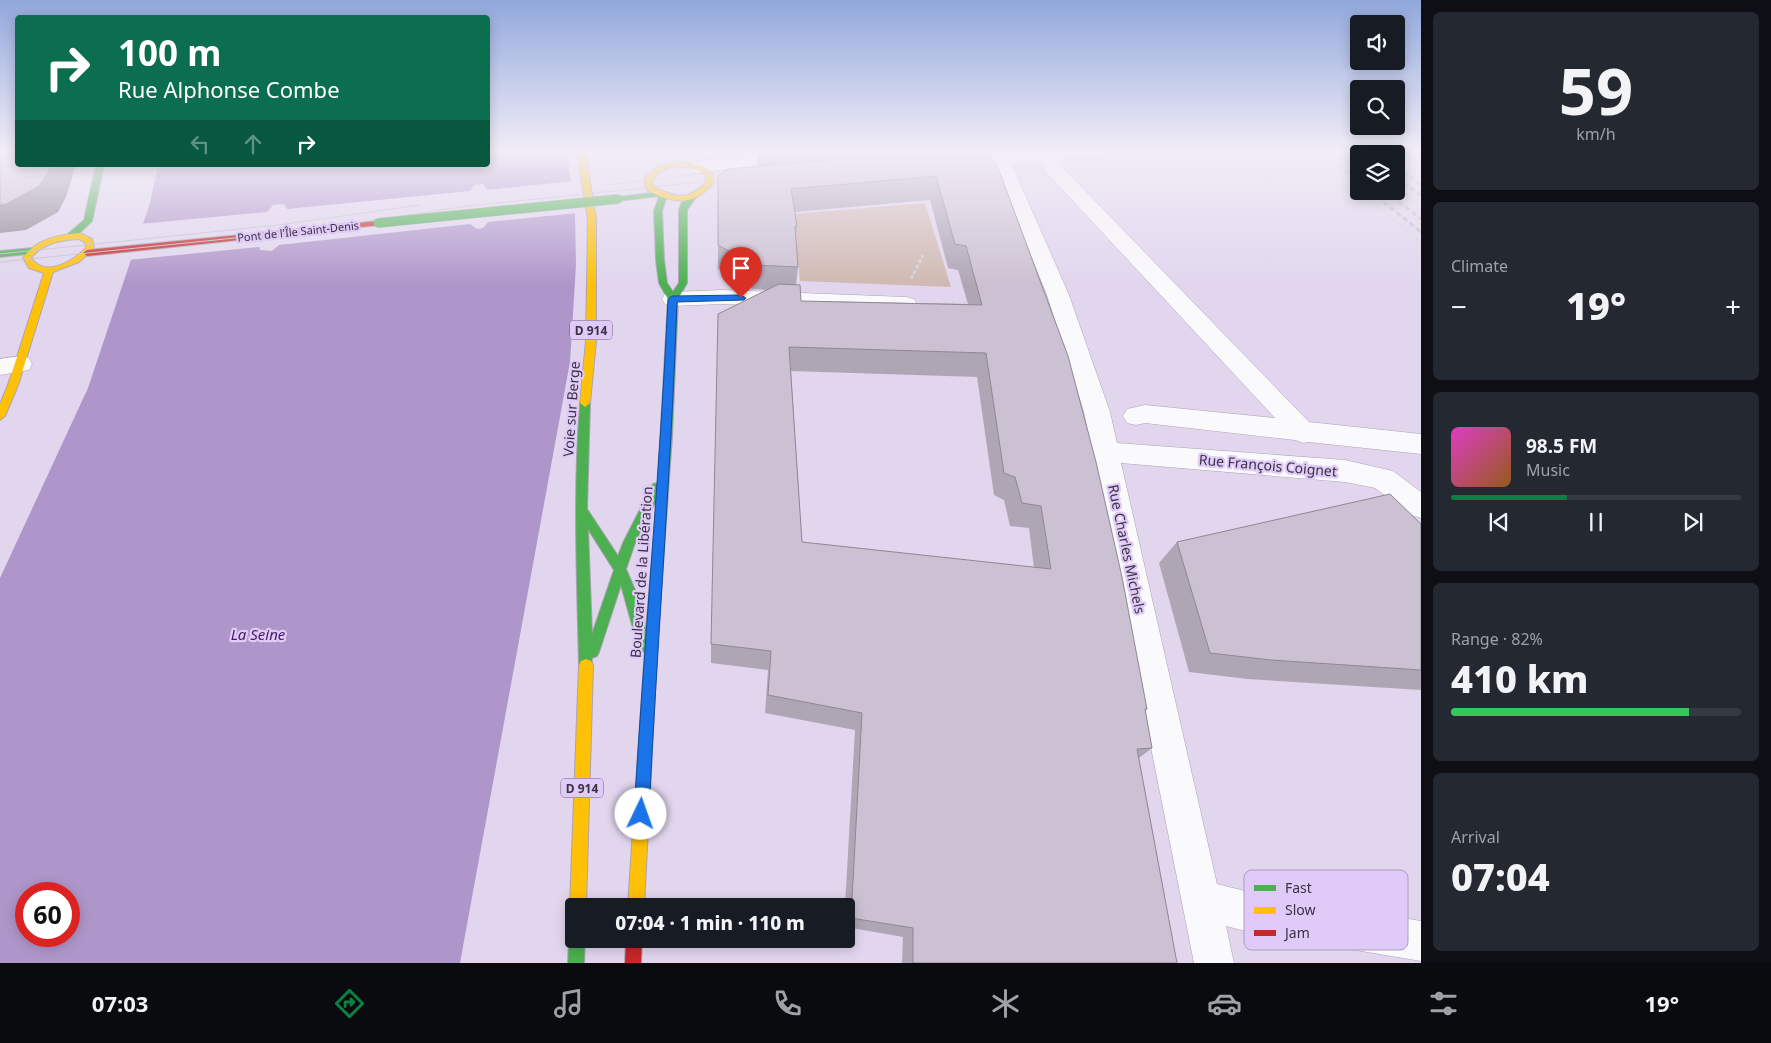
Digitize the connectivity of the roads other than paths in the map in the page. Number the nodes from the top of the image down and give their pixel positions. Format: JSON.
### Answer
{"nodes":[{"id":1,"x":94,"y":195,"type":"edge"},
{"id":2,"x":588,"y":195,"type":"edge"},
{"id":3,"x":660,"y":195,"type":"junction"},
{"id":4,"x":687,"y":195,"type":"edge"},
{"id":5,"x":697,"y":195,"type":"edge"},
{"id":6,"x":1016,"y":195,"type":"edge"},
{"id":7,"x":1082,"y":195,"type":"edge"},
{"id":8,"x":71,"y":236,"type":"junction"},
{"id":9,"x":103,"y":237,"type":"dead end"},
{"id":10,"x":87,"y":239,"type":"junction"},
{"id":11,"x":87,"y":253,"type":"junction"},
{"id":12,"x":0,"y":254,"type":"edge"},
{"id":13,"x":31,"y":255,"type":"junction"},
{"id":14,"x":0,"y":262,"type":"edge"},
{"id":15,"x":50,"y":270,"type":"junction"},
{"id":16,"x":672,"y":299,"type":"junction"},
{"id":17,"x":910,"y":304,"type":"edge"},
{"id":18,"x":10,"y":366,"type":"edge"},
{"id":19,"x":0,"y":416,"type":"edge"},
{"id":20,"x":1136,"y":416,"type":"dead end"},
{"id":21,"x":1304,"y":433,"type":"junction"},
{"id":22,"x":1416,"y":447,"type":"edge"},
{"id":23,"x":1106,"y":452,"type":"junction"},
{"id":24,"x":663,"y":475,"type":"junction"},
{"id":25,"x":1421,"y":507,"type":"edge"},
{"id":26,"x":582,"y":511,"type":"junction"},
{"id":27,"x":620,"y":568,"type":"junction"},
{"id":28,"x":650,"y":666,"type":"junction"},
{"id":29,"x":586,"y":670,"type":"junction"},
{"id":30,"x":578,"y":898,"type":"edge"},
{"id":31,"x":636,"y":898,"type":"edge"},
{"id":32,"x":1200,"y":900,"type":"junction"},
{"id":33,"x":1244,"y":911,"type":"edge"},
{"id":34,"x":1408,"y":939,"type":"edge"},
{"id":35,"x":1421,"y":941,"type":"edge"},
{"id":36,"x":577,"y":948,"type":"edge"},
{"id":37,"x":634,"y":948,"type":"edge"},
{"id":38,"x":576,"y":963,"type":"edge"},
{"id":39,"x":633,"y":963,"type":"edge"},
{"id":40,"x":1214,"y":963,"type":"edge"}],
"edges":[{"from":1,"to":8,"type":"main road"},
{"from":2,"to":26,"type":"main road","name":"Voie sur Berge","number":"D 914"},
{"from":3,"to":4,"type":"main road","name":"Pont de l'Île Saint-Denis"},
{"from":3,"to":11,"type":"main road","name":"Pont de l'Île Saint-Denis","bridge":true},
{"from":3,"to":16,"type":"main road","name":"Boulevard de la Libération","number":"D 914"},
{"from":5,"to":16,"type":"main road","name":"Boulevard de la Libération","number":"D 914"},
{"from":6,"to":23,"type":"street","name":"Rue Charles Michels"},
{"from":7,"to":21,"type":"street"},
{"from":8,"to":10,"type":"main road"},
{"from":8,"to":13,"type":"main road"},
{"from":9,"to":10,"type":"main road"},
{"from":10,"to":11,"type":"main road"},
{"from":11,"to":15,"type":"main road"},
{"from":12,"to":13,"type":"main road"},
{"from":13,"to":14,"type":"main road"},
{"from":13,"to":15,"type":"main road"},
{"from":15,"to":18,"type":"main road"},
{"from":16,"to":17,"type":"street"},
{"from":16,"to":24,"type":"main road","name":"Boulevard de la Libération","number":"D 914"},
{"from":18,"to":19,"type":"main road"},
{"from":20,"to":21,"type":"street"},
{"from":21,"to":22,"type":"street"},
{"from":23,"to":25,"type":"street","name":"Rue François Coignet"},
{"from":23,"to":32,"type":"street","name":"Rue Charles Michels"},
{"from":24,"to":27,"type":"main road","number":"D 914"},
{"from":24,"to":28,"type":"main road","name":"Boulevard de la Libération","number":"D 914"},
{"from":26,"to":27,"type":"main road","number":"D 914"},
{"from":26,"to":29,"type":"main road","name":"Voie sur Berge","number":"D 914"},
{"from":27,"to":28,"type":"main road","number":"D 914"},
{"from":27,"to":29,"type":"main road","number":"D 914"},
{"from":28,"to":31,"type":"main road","name":"Boulevard de la Libération","number":"D 914"},
{"from":29,"to":30,"type":"main road","number":"D 914"},
{"from":32,"to":33,"type":"street"},
{"from":32,"to":40,"type":"street","name":"Rue Charles Michels"},
{"from":34,"to":35,"type":"street"},
{"from":36,"to":38,"type":"main road"},
{"from":37,"to":39,"type":"main road"}]}
